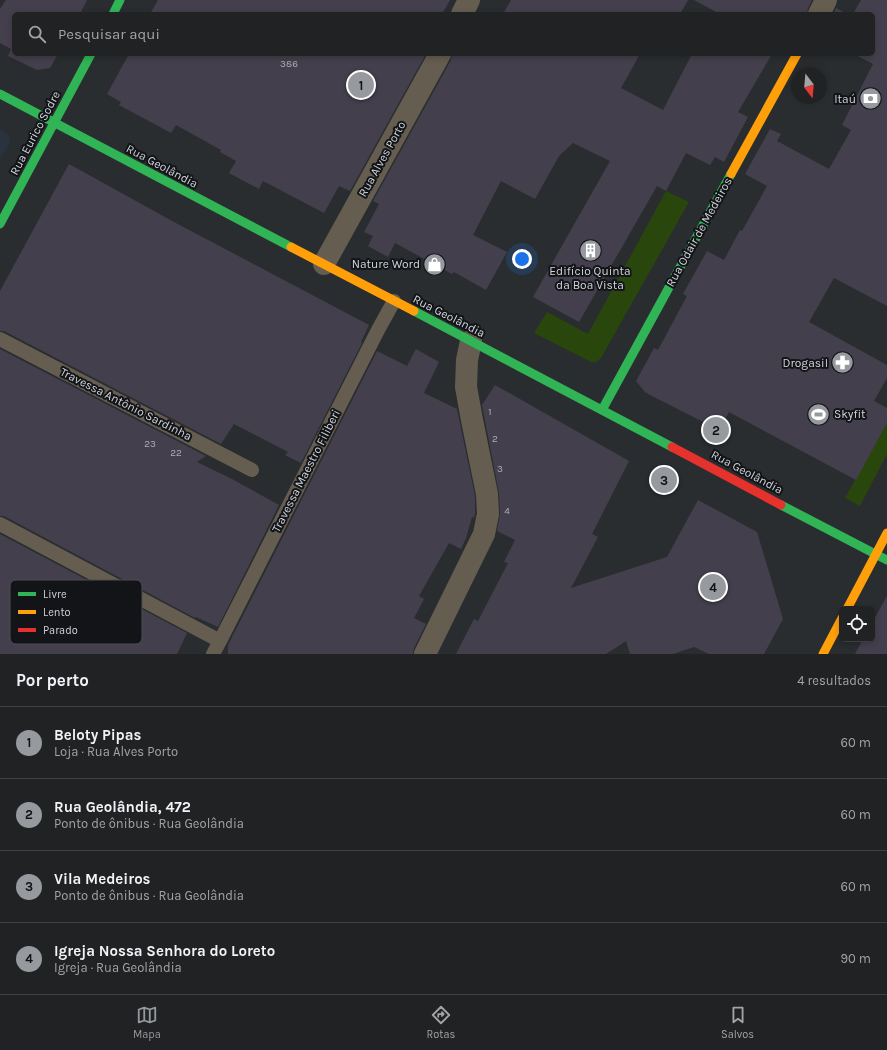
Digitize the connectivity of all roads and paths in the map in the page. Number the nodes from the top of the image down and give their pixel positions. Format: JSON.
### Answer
{"nodes":[{"id":1,"x":120,"y":0,"type":"edge"},
{"id":2,"x":470,"y":0,"type":"edge"},
{"id":3,"x":826,"y":0,"type":"edge"},
{"id":4,"x":114,"y":12,"type":"edge"},
{"id":5,"x":463,"y":12,"type":"edge"},
{"id":6,"x":820,"y":12,"type":"edge"},
{"id":7,"x":90,"y":56,"type":"edge"},
{"id":8,"x":439,"y":56,"type":"edge"},
{"id":9,"x":796,"y":56,"type":"edge"},
{"id":10,"x":0,"y":94,"type":"edge"},
{"id":11,"x":54,"y":123,"type":"junction"},
{"id":12,"x":0,"y":224,"type":"edge"},
{"id":13,"x":324,"y":264,"type":"junction"},
{"id":14,"x":394,"y":301,"type":"junction"},
{"id":15,"x":0,"y":339,"type":"edge"},
{"id":16,"x":471,"y":341,"type":"junction"},
{"id":17,"x":602,"y":410,"type":"junction"},
{"id":18,"x":252,"y":470,"type":"dead end"},
{"id":19,"x":0,"y":524,"type":"edge"},
{"id":20,"x":887,"y":533,"type":"edge"},
{"id":21,"x":876,"y":554,"type":"junction"},
{"id":22,"x":887,"y":560,"type":"edge"},
{"id":23,"x":105,"y":580,"type":"edge"},
{"id":24,"x":142,"y":600,"type":"edge"},
{"id":25,"x":849,"y":606,"type":"edge"},
{"id":26,"x":839,"y":624,"type":"edge"},
{"id":27,"x":220,"y":641,"type":"junction"},
{"id":28,"x":213,"y":654,"type":"edge"},
{"id":29,"x":425,"y":654,"type":"edge"},
{"id":30,"x":823,"y":654,"type":"edge"}],
"edges":[{"from":1,"to":4,"type":"street"},
{"from":2,"to":5,"type":"street"},
{"from":3,"to":6,"type":"street"},
{"from":7,"to":11,"type":"street","name":"Rua Eurico Sodre"},
{"from":8,"to":13,"type":"street","name":"Rua Alves Porto"},
{"from":9,"to":17,"type":"street","name":"Rua Odair de Medeiros"},
{"from":10,"to":11,"type":"street","name":"Rua Geolândia"},
{"from":11,"to":12,"type":"street","name":"Rua Eurico Sodre"},
{"from":11,"to":13,"type":"street","name":"Rua Geolândia"},
{"from":13,"to":14,"type":"street","name":"Rua Geolândia"},
{"from":14,"to":16,"type":"street","name":"Rua Geolândia"},
{"from":14,"to":27,"type":"lane","name":"Travessa Maestro Filiberi"},
{"from":15,"to":18,"type":"lane","name":"Travessa Antônio Sardinha"},
{"from":16,"to":17,"type":"street","name":"Rua Geolândia"},
{"from":16,"to":29,"type":"street"},
{"from":17,"to":21,"type":"street","name":"Rua Geolândia"},
{"from":19,"to":23,"type":"lane"},
{"from":20,"to":21,"type":"street"},
{"from":21,"to":22,"type":"street","name":"Rua Geolândia"},
{"from":21,"to":25,"type":"street"},
{"from":24,"to":27,"type":"lane"},
{"from":26,"to":30,"type":"street"},
{"from":27,"to":28,"type":"lane","name":"Travessa Maestro Filiberi"}]}
